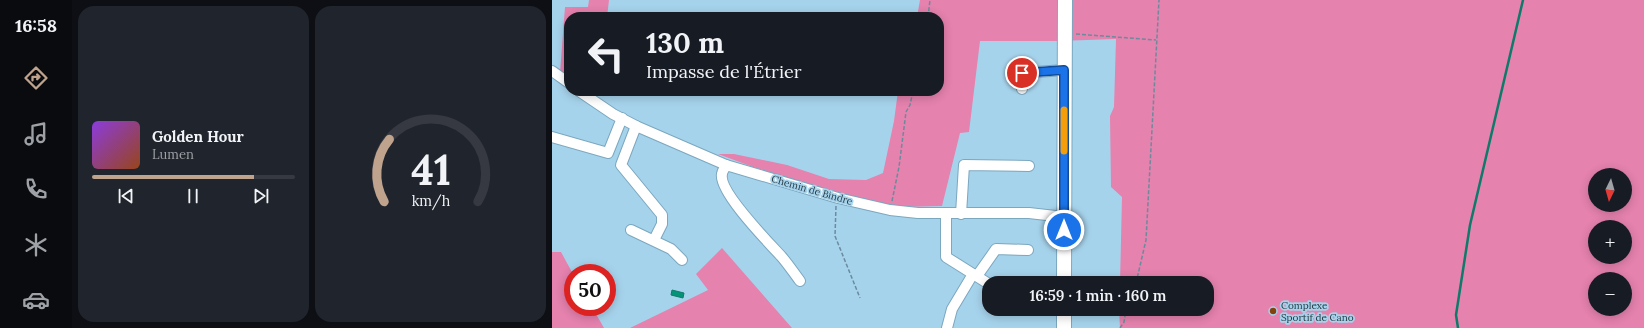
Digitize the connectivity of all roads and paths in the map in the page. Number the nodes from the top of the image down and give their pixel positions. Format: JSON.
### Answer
{"nodes":[{"id":1,"x":930,"y":0,"type":"edge"},
{"id":2,"x":1065,"y":0,"type":"edge"},
{"id":3,"x":1158,"y":0,"type":"edge"},
{"id":4,"x":929,"y":12,"type":"edge"},
{"id":5,"x":1064,"y":33,"type":"junction"},
{"id":6,"x":1157,"y":40,"type":"junction"},
{"id":7,"x":1064,"y":70,"type":"junction"},
{"id":8,"x":552,"y":71,"type":"edge"},
{"id":9,"x":564,"y":79,"type":"edge"},
{"id":10,"x":1022,"y":89,"type":"dead end"},
{"id":11,"x":587,"y":96,"type":"edge"},
{"id":12,"x":912,"y":96,"type":"edge"},
{"id":13,"x":622,"y":118,"type":"junction"},
{"id":14,"x":636,"y":126,"type":"junction"},
{"id":15,"x":552,"y":138,"type":"edge"},
{"id":16,"x":726,"y":165,"type":"junction"},
{"id":17,"x":1029,"y":166,"type":"dead end"},
{"id":18,"x":838,"y":198,"type":"junction"},
{"id":19,"x":890,"y":210,"type":"junction"},
{"id":20,"x":946,"y":214,"type":"junction"},
{"id":21,"x":961,"y":214,"type":"junction"},
{"id":22,"x":1064,"y":217,"type":"junction"},
{"id":23,"x":631,"y":230,"type":"dead end"},
{"id":24,"x":654,"y":240,"type":"junction"},
{"id":25,"x":1028,"y":250,"type":"dead end"},
{"id":26,"x":682,"y":260,"type":"dead end"},
{"id":27,"x":975,"y":275,"type":"junction"},
{"id":28,"x":1064,"y":276,"type":"edge"},
{"id":29,"x":1138,"y":276,"type":"edge"},
{"id":30,"x":982,"y":280,"type":"edge"},
{"id":31,"x":800,"y":281,"type":"dead end"},
{"id":32,"x":860,"y":298,"type":"dead end"},
{"id":33,"x":1064,"y":316,"type":"edge"},
{"id":34,"x":1125,"y":316,"type":"edge"},
{"id":35,"x":947,"y":328,"type":"edge"},
{"id":36,"x":1064,"y":328,"type":"edge"},
{"id":37,"x":1120,"y":328,"type":"edge"}],
"edges":[{"from":1,"to":4,"type":"path"},
{"from":2,"to":5,"type":"main road"},
{"from":3,"to":6,"type":"path"},
{"from":5,"to":6,"type":"path"},
{"from":5,"to":7,"type":"main road"},
{"from":6,"to":29,"type":"path"},
{"from":7,"to":10,"type":"street"},
{"from":7,"to":22,"type":"main road"},
{"from":8,"to":9,"type":"street"},
{"from":11,"to":13,"type":"street","name":"Chemin de Bindre"},
{"from":12,"to":19,"type":"path"},
{"from":13,"to":14,"type":"street","name":"Chemin de Bindre"},
{"from":13,"to":15,"type":"street"},
{"from":14,"to":16,"type":"street","name":"Chemin de Bindre"},
{"from":14,"to":24,"type":"street"},
{"from":16,"to":18,"type":"street","name":"Chemin de Bindre"},
{"from":16,"to":31,"type":"street"},
{"from":17,"to":21,"type":"street"},
{"from":18,"to":19,"type":"street","name":"Chemin de Bindre"},
{"from":18,"to":32,"type":"path"},
{"from":19,"to":20,"type":"street","name":"Chemin de Bindre"},
{"from":20,"to":21,"type":"street","name":"Chemin de Bindre"},
{"from":20,"to":27,"type":"street"},
{"from":21,"to":22,"type":"street","name":"Chemin de Bindre"},
{"from":22,"to":28,"type":"main road"},
{"from":23,"to":24,"type":"street"},
{"from":24,"to":26,"type":"street"},
{"from":25,"to":27,"type":"street"},
{"from":27,"to":30,"type":"street"},
{"from":27,"to":35,"type":"street"},
{"from":33,"to":36,"type":"main road"},
{"from":34,"to":37,"type":"path"}]}
